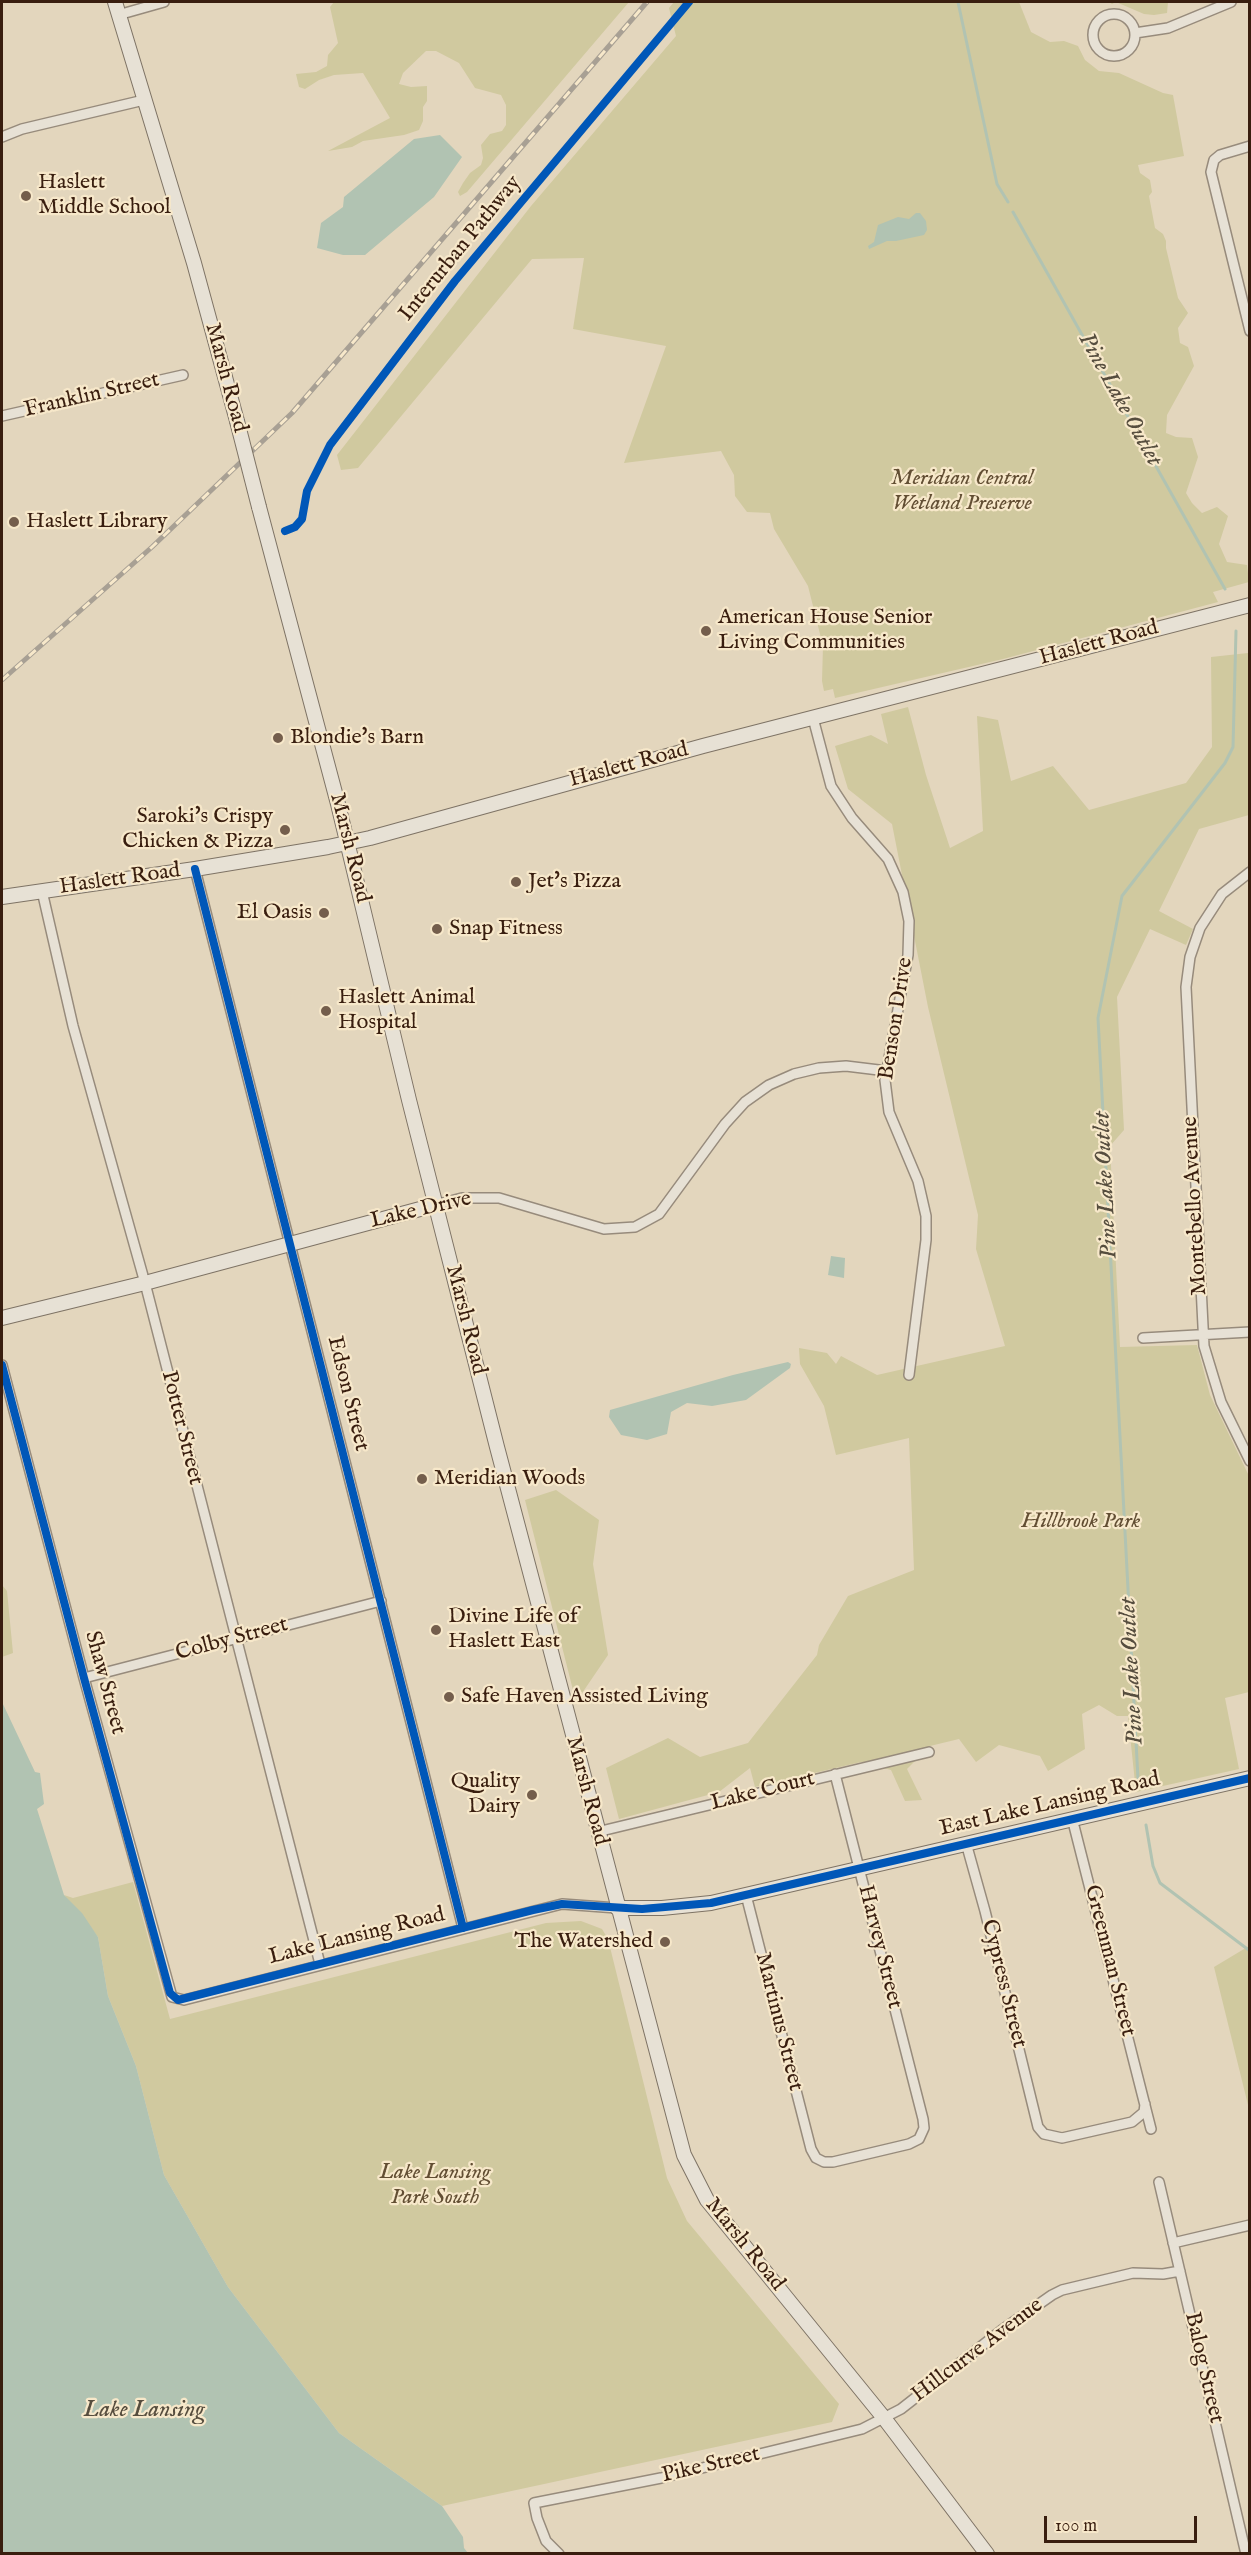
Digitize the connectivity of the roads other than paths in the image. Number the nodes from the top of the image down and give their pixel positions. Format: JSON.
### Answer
{"nodes":[{"id":1,"x":164,"y":2,"type":"edge"},
{"id":2,"x":1231,"y":2,"type":"edge"},
{"id":3,"x":116,"y":8,"type":"edge"},
{"id":4,"x":1135,"y":33,"type":"junction"},
{"id":5,"x":144,"y":100,"type":"junction"},
{"id":6,"x":2,"y":137,"type":"edge"},
{"id":7,"x":1250,"y":146,"type":"edge"},
{"id":8,"x":1250,"y":331,"type":"edge"},
{"id":9,"x":183,"y":375,"type":"dead end"},
{"id":10,"x":2,"y":416,"type":"edge"},
{"id":11,"x":1250,"y":604,"type":"edge"},
{"id":12,"x":813,"y":718,"type":"junction"},
{"id":13,"x":347,"y":843,"type":"junction"},
{"id":14,"x":195,"y":870,"type":"junction"},
{"id":15,"x":1250,"y":872,"type":"edge"},
{"id":16,"x":42,"y":891,"type":"junction"},
{"id":17,"x":2,"y":897,"type":"edge"},
{"id":18,"x":887,"y":1071,"type":"junction"},
{"id":19,"x":435,"y":1205,"type":"junction"},
{"id":20,"x":290,"y":1244,"type":"junction"},
{"id":21,"x":145,"y":1283,"type":"junction"},
{"id":22,"x":2,"y":1318,"type":"edge"},
{"id":23,"x":1250,"y":1332,"type":"edge"},
{"id":24,"x":1202,"y":1334,"type":"junction"},
{"id":25,"x":1143,"y":1338,"type":"dead end"},
{"id":26,"x":2,"y":1365,"type":"edge"},
{"id":27,"x":909,"y":1375,"type":"dead end"},
{"id":28,"x":1250,"y":1461,"type":"edge"},
{"id":29,"x":381,"y":1600,"type":"junction"},
{"id":30,"x":235,"y":1639,"type":"junction"},
{"id":31,"x":84,"y":1678,"type":"junction"},
{"id":32,"x":929,"y":1752,"type":"dead end"},
{"id":33,"x":835,"y":1774,"type":"junction"},
{"id":34,"x":1250,"y":1778,"type":"edge"},
{"id":35,"x":1072,"y":1818,"type":"junction"},
{"id":36,"x":597,"y":1832,"type":"junction"},
{"id":37,"x":966,"y":1843,"type":"junction"},
{"id":38,"x":859,"y":1868,"type":"junction"},
{"id":39,"x":746,"y":1895,"type":"junction"},
{"id":40,"x":617,"y":1908,"type":"junction"},
{"id":41,"x":463,"y":1928,"type":"junction"},
{"id":42,"x":320,"y":1964,"type":"junction"},
{"id":43,"x":184,"y":2000,"type":"joint"},
{"id":44,"x":1145,"y":2104,"type":"junction"},
{"id":45,"x":1151,"y":2129,"type":"dead end"},
{"id":46,"x":909,"y":2144,"type":"joint"},
{"id":47,"x":1159,"y":2182,"type":"dead end"},
{"id":48,"x":1250,"y":2224,"type":"edge"},
{"id":49,"x":1173,"y":2242,"type":"junction"},
{"id":50,"x":1180,"y":2271,"type":"junction"},
{"id":51,"x":884,"y":2418,"type":"junction"},
{"id":52,"x":1245,"y":2524,"type":"edge"},
{"id":53,"x":559,"y":2553,"type":"edge"},
{"id":54,"x":987,"y":2553,"type":"edge"},
{"id":55,"x":1246,"y":2553,"type":"edge"}],
"edges":[{"from":1,"to":3,"type":"street"},
{"from":2,"to":4,"type":"street"},
{"from":3,"to":5,"type":"main road","name":"Marsh Road"},
{"from":4,"to":4,"type":"street"},
{"from":5,"to":6,"type":"street"},
{"from":5,"to":13,"type":"main road","name":"Marsh Road","bridge":true},
{"from":7,"to":8,"type":"street"},
{"from":9,"to":10,"type":"street","name":"Franklin Street"},
{"from":11,"to":12,"type":"main road","name":"Haslett Road"},
{"from":12,"to":13,"type":"main road","name":"Haslett Road"},
{"from":12,"to":18,"type":"street","name":"Benson Drive"},
{"from":13,"to":14,"type":"main road","name":"Haslett Road"},
{"from":13,"to":19,"type":"main road","name":"Marsh Road"},
{"from":14,"to":16,"type":"main road","name":"Haslett Road"},
{"from":14,"to":20,"type":"street","name":"Edson Street"},
{"from":15,"to":24,"type":"street","name":"Montebello Avenue"},
{"from":16,"to":17,"type":"main road","name":"Haslett Road"},
{"from":16,"to":21,"type":"street","name":"Potter Street"},
{"from":18,"to":19,"type":"street","name":"Lake Drive"},
{"from":18,"to":27,"type":"street","name":"Benson Drive"},
{"from":19,"to":20,"type":"main road","name":"Lake Drive"},
{"from":19,"to":36,"type":"main road","name":"Marsh Road"},
{"from":20,"to":21,"type":"main road","name":"Lake Drive"},
{"from":20,"to":29,"type":"street","name":"Edson Street"},
{"from":21,"to":22,"type":"main road","name":"Lake Drive"},
{"from":21,"to":30,"type":"street","name":"Potter Street"},
{"from":23,"to":24,"type":"street"},
{"from":24,"to":25,"type":"street"},
{"from":24,"to":28,"type":"street","name":"Montebello Avenue"},
{"from":26,"to":31,"type":"street","name":"Shaw Street"},
{"from":29,"to":30,"type":"street","name":"Colby Street"},
{"from":29,"to":41,"type":"street","name":"Edson Street"},
{"from":30,"to":31,"type":"street","name":"Colby Street"},
{"from":30,"to":42,"type":"street","name":"Potter Street"},
{"from":31,"to":43,"type":"street","name":"Shaw Street"},
{"from":32,"to":33,"type":"street","name":"Lake Court"},
{"from":33,"to":36,"type":"street","name":"Lake Court"},
{"from":33,"to":38,"type":"street","name":"Harvey Street"},
{"from":34,"to":35,"type":"main road","name":"East Lake Lansing Road"},
{"from":35,"to":37,"type":"main road","name":"East Lake Lansing Road"},
{"from":35,"to":44,"type":"street","name":"Greenman Street"},
{"from":36,"to":40,"type":"main road","name":"Marsh Road"},
{"from":37,"to":38,"type":"main road","name":"East Lake Lansing Road"},
{"from":37,"to":44,"type":"street","name":"Cypress Street"},
{"from":38,"to":39,"type":"main road","name":"Lake Lansing Road"},
{"from":38,"to":46,"type":"street","name":"Harvey Street"},
{"from":39,"to":40,"type":"main road","name":"Lake Lansing Road"},
{"from":39,"to":46,"type":"street","name":"Martinus Street"},
{"from":40,"to":41,"type":"street","name":"Lake Lansing Road"},
{"from":40,"to":51,"type":"main road","name":"Marsh Road"},
{"from":41,"to":42,"type":"street","name":"Lake Lansing Road"},
{"from":42,"to":43,"type":"street","name":"Lake Lansing Road"},
{"from":44,"to":45,"type":"street","name":"Greenman Street"},
{"from":47,"to":49,"type":"street","name":"Balog Street"},
{"from":48,"to":49,"type":"street"},
{"from":49,"to":50,"type":"street","name":"Balog Street"},
{"from":50,"to":51,"type":"street","name":"Hillcurve Avenue"},
{"from":50,"to":52,"type":"street","name":"Balog Street"},
{"from":51,"to":53,"type":"street","name":"Pike Street"},
{"from":51,"to":54,"type":"main road","name":"Marsh Road"},
{"from":52,"to":55,"type":"street","name":"Balog Street"}]}
